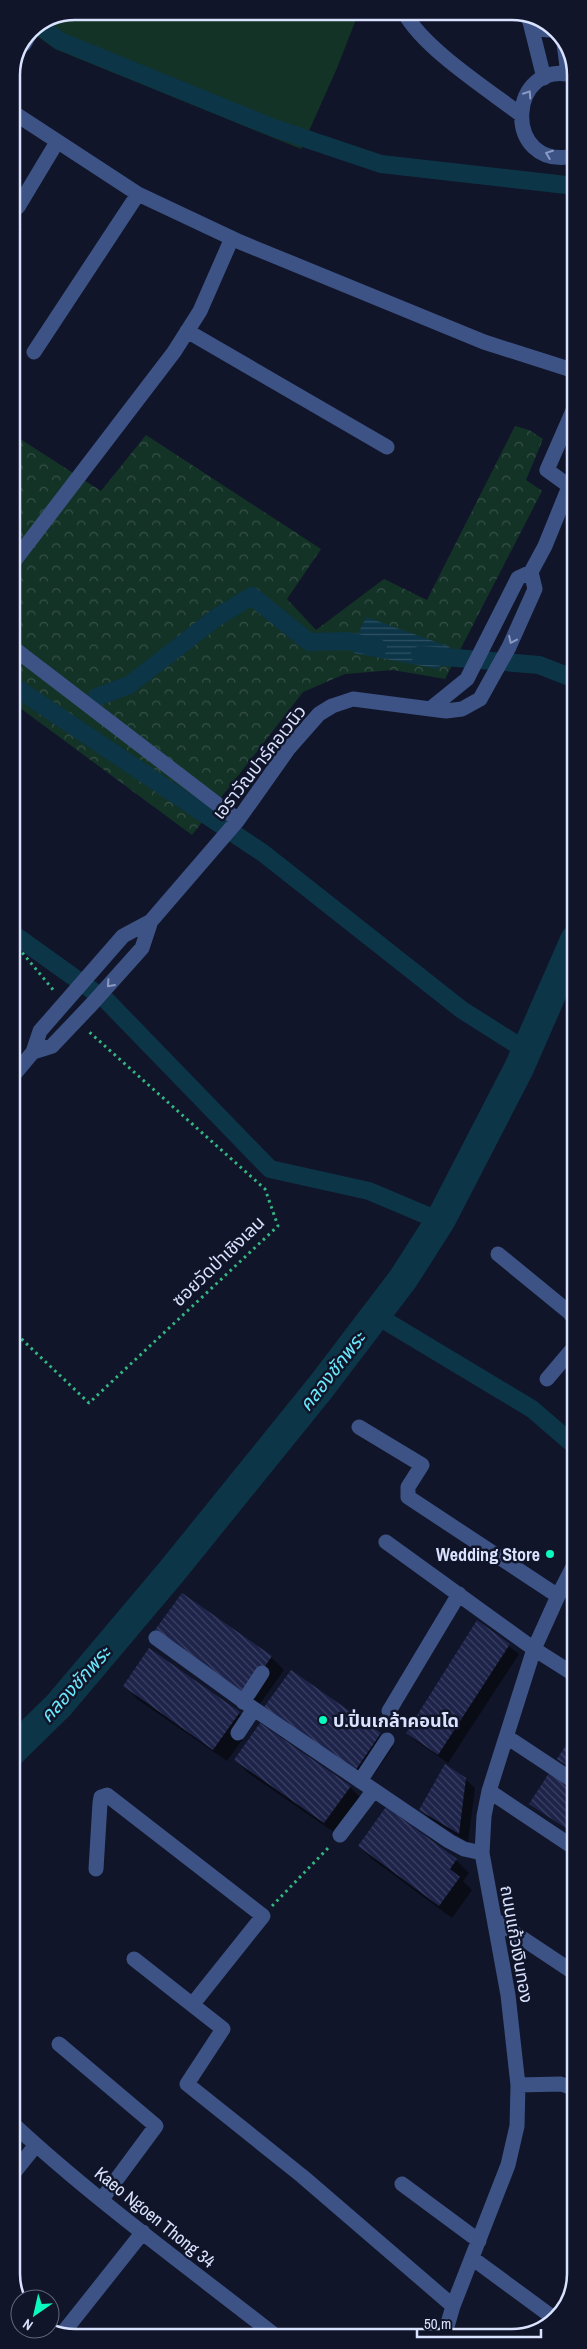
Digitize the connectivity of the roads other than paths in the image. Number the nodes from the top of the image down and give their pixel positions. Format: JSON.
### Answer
{"nodes":[{"id":1,"x":408,"y":20,"type":"edge"},
{"id":2,"x":529,"y":23,"type":"edge"},
{"id":3,"x":567,"y":75,"type":"edge"},
{"id":4,"x":544,"y":78,"type":"junction"},
{"id":5,"x":520,"y":114,"type":"junction"},
{"id":6,"x":20,"y":117,"type":"edge"},
{"id":7,"x":57,"y":142,"type":"junction"},
{"id":8,"x":567,"y":157,"type":"edge"},
{"id":9,"x":138,"y":194,"type":"junction"},
{"id":10,"x":20,"y":204,"type":"edge"},
{"id":11,"x":232,"y":238,"type":"junction"},
{"id":12,"x":187,"y":331,"type":"junction"},
{"id":13,"x":34,"y":352,"type":"dead end"},
{"id":14,"x":567,"y":369,"type":"edge"},
{"id":15,"x":567,"y":424,"type":"edge"},
{"id":16,"x":387,"y":447,"type":"dead end"},
{"id":17,"x":567,"y":477,"type":"edge"},
{"id":18,"x":567,"y":492,"type":"edge"},
{"id":19,"x":20,"y":554,"type":"edge"},
{"id":20,"x":531,"y":572,"type":"junction"},
{"id":21,"x":20,"y":653,"type":"edge"},
{"id":22,"x":430,"y":709,"type":"junction"},
{"id":23,"x":237,"y":820,"type":"junction"},
{"id":24,"x":152,"y":920,"type":"junction"},
{"id":25,"x":33,"y":1052,"type":"junction"},
{"id":26,"x":20,"y":1067,"type":"edge"},
{"id":27,"x":498,"y":1254,"type":"dead end"},
{"id":28,"x":567,"y":1308,"type":"edge"},
{"id":29,"x":567,"y":1355,"type":"edge"},
{"id":30,"x":547,"y":1379,"type":"dead end"},
{"id":31,"x":359,"y":1427,"type":"dead end"},
{"id":32,"x":386,"y":1542,"type":"dead end"},
{"id":33,"x":567,"y":1579,"type":"edge"},
{"id":34,"x":458,"y":1594,"type":"junction"},
{"id":35,"x":558,"y":1596,"type":"junction"},
{"id":36,"x":156,"y":1638,"type":"dead end"},
{"id":37,"x":534,"y":1649,"type":"junction"},
{"id":38,"x":567,"y":1670,"type":"edge"},
{"id":39,"x":262,"y":1673,"type":"dead end"},
{"id":40,"x":248,"y":1706,"type":"junction"},
{"id":41,"x":388,"y":1712,"type":"dead end"},
{"id":42,"x":238,"y":1733,"type":"dead end"},
{"id":43,"x":507,"y":1737,"type":"junction"},
{"id":44,"x":387,"y":1740,"type":"dead end"},
{"id":45,"x":567,"y":1776,"type":"edge"},
{"id":46,"x":360,"y":1781,"type":"junction"},
{"id":47,"x":374,"y":1790,"type":"junction"},
{"id":48,"x":489,"y":1791,"type":"junction"},
{"id":49,"x":340,"y":1835,"type":"road end"},
{"id":50,"x":567,"y":1843,"type":"edge"},
{"id":51,"x":482,"y":1853,"type":"junction"},
{"id":52,"x":96,"y":1869,"type":"dead end"},
{"id":53,"x":495,"y":1920,"type":"junction"},
{"id":54,"x":134,"y":1959,"type":"dead end"},
{"id":55,"x":567,"y":1968,"type":"edge"},
{"id":56,"x":195,"y":2005,"type":"junction"},
{"id":57,"x":59,"y":2044,"type":"dead end"},
{"id":58,"x":518,"y":2085,"type":"junction"},
{"id":59,"x":567,"y":2086,"type":"edge"},
{"id":60,"x":20,"y":2131,"type":"edge"},
{"id":61,"x":36,"y":2145,"type":"junction"},
{"id":62,"x":20,"y":2165,"type":"edge"},
{"id":63,"x":402,"y":2184,"type":"dead end"},
{"id":64,"x":102,"y":2199,"type":"junction"},
{"id":65,"x":143,"y":2232,"type":"junction"},
{"id":66,"x":478,"y":2241,"type":"junction"},
{"id":67,"x":472,"y":2258,"type":"junction"},
{"id":68,"x":453,"y":2306,"type":"junction"},
{"id":69,"x":549,"y":2314,"type":"edge"},
{"id":70,"x":67,"y":2328,"type":"edge"},
{"id":71,"x":267,"y":2329,"type":"edge"},
{"id":72,"x":446,"y":2329,"type":"edge"}],
"edges":[{"from":1,"to":5,"type":"street"},
{"from":2,"to":4,"type":"street"},
{"from":3,"to":4,"type":"street"},
{"from":5,"to":4,"type":"street","one_way":true},
{"from":8,"to":5,"type":"street","one_way":true},
{"from":6,"to":7,"type":"street"},
{"from":7,"to":9,"type":"street"},
{"from":7,"to":10,"type":"street"},
{"from":9,"to":11,"type":"street"},
{"from":9,"to":13,"type":"street"},
{"from":11,"to":12,"type":"street"},
{"from":11,"to":14,"type":"street"},
{"from":12,"to":16,"type":"street"},
{"from":12,"to":19,"type":"street"},
{"from":15,"to":17,"type":"street"},
{"from":18,"to":20,"type":"street"},
{"from":20,"to":22,"type":"street"},
{"from":20,"to":22,"type":"street","name":"เอราวัณปาร์คอเวนิว","one_way":true},
{"from":21,"to":23,"type":"street"},
{"from":22,"to":23,"type":"street","name":"เอราวัณปาร์คอเวนิว"},
{"from":23,"to":24,"type":"street","name":"เอราวัณปาร์คอเวนิว"},
{"from":24,"to":25,"type":"street","name":"เอราวัณปาร์คอเวนิว"},
{"from":24,"to":25,"type":"street","name":"เอราวัณปาร์คอเวนิว","one_way":true},
{"from":25,"to":26,"type":"street","name":"เอราวัณปาร์คอเวนิว"},
{"from":27,"to":28,"type":"street"},
{"from":29,"to":30,"type":"street"},
{"from":31,"to":35,"type":"street"},
{"from":32,"to":34,"type":"street"},
{"from":33,"to":35,"type":"street","name":"ถนนแก้วเงินทอง"},
{"from":34,"to":37,"type":"street"},
{"from":34,"to":41,"type":"street"},
{"from":35,"to":37,"type":"street","name":"ถนนแก้วเงินทอง"},
{"from":36,"to":40,"type":"street"},
{"from":37,"to":38,"type":"street"},
{"from":37,"to":43,"type":"street","name":"ถนนแก้วเงินทอง"},
{"from":39,"to":40,"type":"street"},
{"from":40,"to":42,"type":"street"},
{"from":40,"to":46,"type":"street"},
{"from":43,"to":45,"type":"street"},
{"from":43,"to":48,"type":"street","name":"ถนนแก้วเงินทอง"},
{"from":44,"to":46,"type":"street"},
{"from":46,"to":47,"type":"street"},
{"from":47,"to":49,"type":"street"},
{"from":47,"to":51,"type":"street"},
{"from":48,"to":50,"type":"street"},
{"from":48,"to":51,"type":"street","name":"ถนนแก้วเงินทอง"},
{"from":51,"to":53,"type":"street","name":"ถนนแก้วเงินทอง"},
{"from":52,"to":56,"type":"street"},
{"from":53,"to":55,"type":"street"},
{"from":53,"to":58,"type":"street","name":"ถนนแก้วเงินทอง"},
{"from":54,"to":56,"type":"street"},
{"from":56,"to":68,"type":"street"},
{"from":57,"to":64,"type":"street"},
{"from":58,"to":59,"type":"street"},
{"from":58,"to":66,"type":"street","name":"ถนนแก้วเงินทอง"},
{"from":60,"to":61,"type":"street","name":"Kaeo Ngoen Thong 34"},
{"from":61,"to":62,"type":"street"},
{"from":61,"to":64,"type":"street","name":"Kaeo Ngoen Thong 34"},
{"from":63,"to":66,"type":"street"},
{"from":64,"to":65,"type":"street","name":"Kaeo Ngoen Thong 34"},
{"from":65,"to":70,"type":"street"},
{"from":65,"to":71,"type":"street","name":"Kaeo Ngoen Thong 34"},
{"from":66,"to":67,"type":"street","name":"ถนนแก้วเงินทอง"},
{"from":67,"to":68,"type":"street","name":"ถนนแก้วเงินทอง"},
{"from":67,"to":69,"type":"street"},
{"from":68,"to":72,"type":"street","name":"ถนนแก้วเงินทอง"}]}
